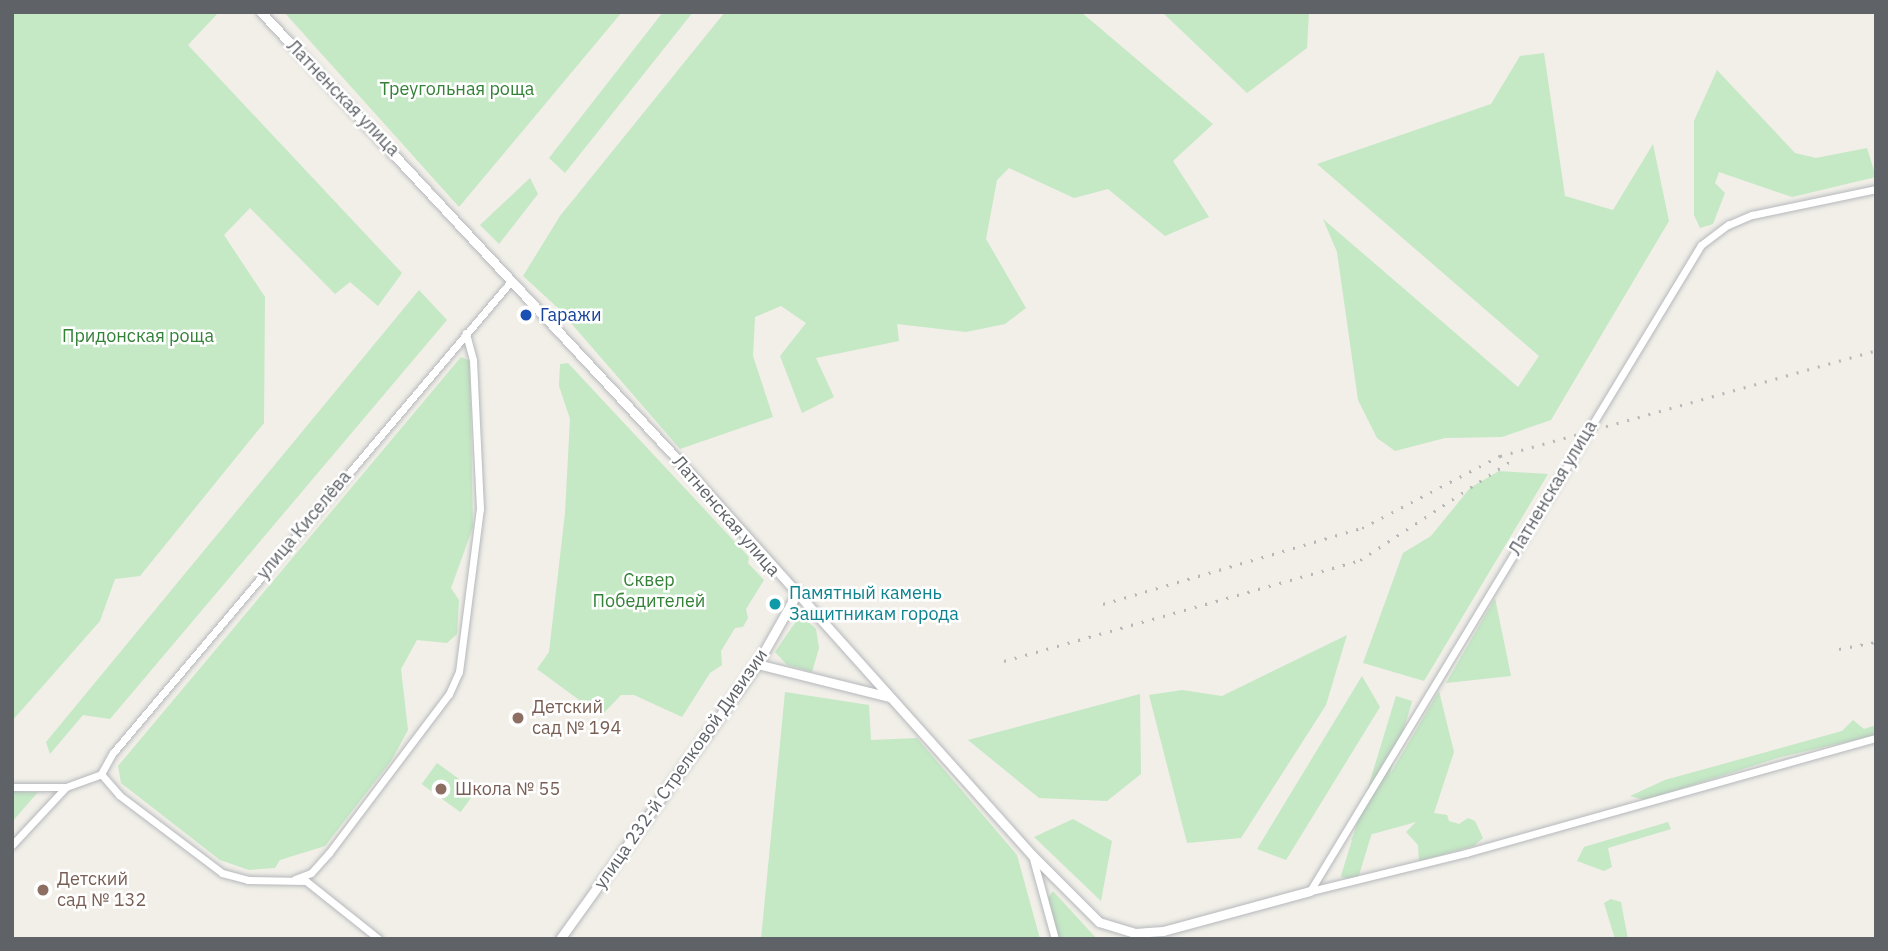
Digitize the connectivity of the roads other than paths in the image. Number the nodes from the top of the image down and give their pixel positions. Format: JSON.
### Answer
{"nodes":[{"id":1,"x":261,"y":12,"type":"edge"},
{"id":2,"x":1876,"y":189,"type":"edge"},
{"id":3,"x":512,"y":280,"type":"junction"},
{"id":4,"x":466,"y":333,"type":"junction"},
{"id":5,"x":796,"y":595,"type":"junction"},
{"id":6,"x":757,"y":664,"type":"junction"},
{"id":7,"x":891,"y":697,"type":"junction"},
{"id":8,"x":1876,"y":738,"type":"edge"},
{"id":9,"x":101,"y":774,"type":"junction"},
{"id":10,"x":12,"y":787,"type":"edge"},
{"id":11,"x":66,"y":787,"type":"junction"},
{"id":12,"x":12,"y":845,"type":"edge"},
{"id":13,"x":1032,"y":855,"type":"junction"},
{"id":14,"x":295,"y":879,"type":"junction"},
{"id":15,"x":1310,"y":891,"type":"junction"},
{"id":16,"x":379,"y":939,"type":"edge"},
{"id":17,"x":560,"y":939,"type":"edge"},
{"id":18,"x":1055,"y":939,"type":"edge"}],
"edges":[{"from":1,"to":3,"type":"street","name":"Латненская улица"},
{"from":2,"to":15,"type":"street","name":"Латненская улица"},
{"from":3,"to":4,"type":"street","name":"улица Киселёва"},
{"from":3,"to":5,"type":"street","name":"Латненская улица"},
{"from":4,"to":9,"type":"street","name":"улица Киселёва"},
{"from":4,"to":14,"type":"street"},
{"from":5,"to":6,"type":"street","name":"улица 232-й Стрелковой Дивизии"},
{"from":5,"to":7,"type":"street","name":"Латненская улица"},
{"from":6,"to":7,"type":"street"},
{"from":6,"to":17,"type":"street","name":"улица 232-й Стрелковой Дивизии"},
{"from":7,"to":13,"type":"street","name":"Латненская улица"},
{"from":8,"to":15,"type":"street","name":"Латненская улица"},
{"from":9,"to":11,"type":"street"},
{"from":9,"to":14,"type":"street"},
{"from":10,"to":11,"type":"street"},
{"from":11,"to":12,"type":"street"},
{"from":13,"to":15,"type":"street","name":"Латненская улица"},
{"from":13,"to":18,"type":"street"},
{"from":14,"to":16,"type":"street"}]}
